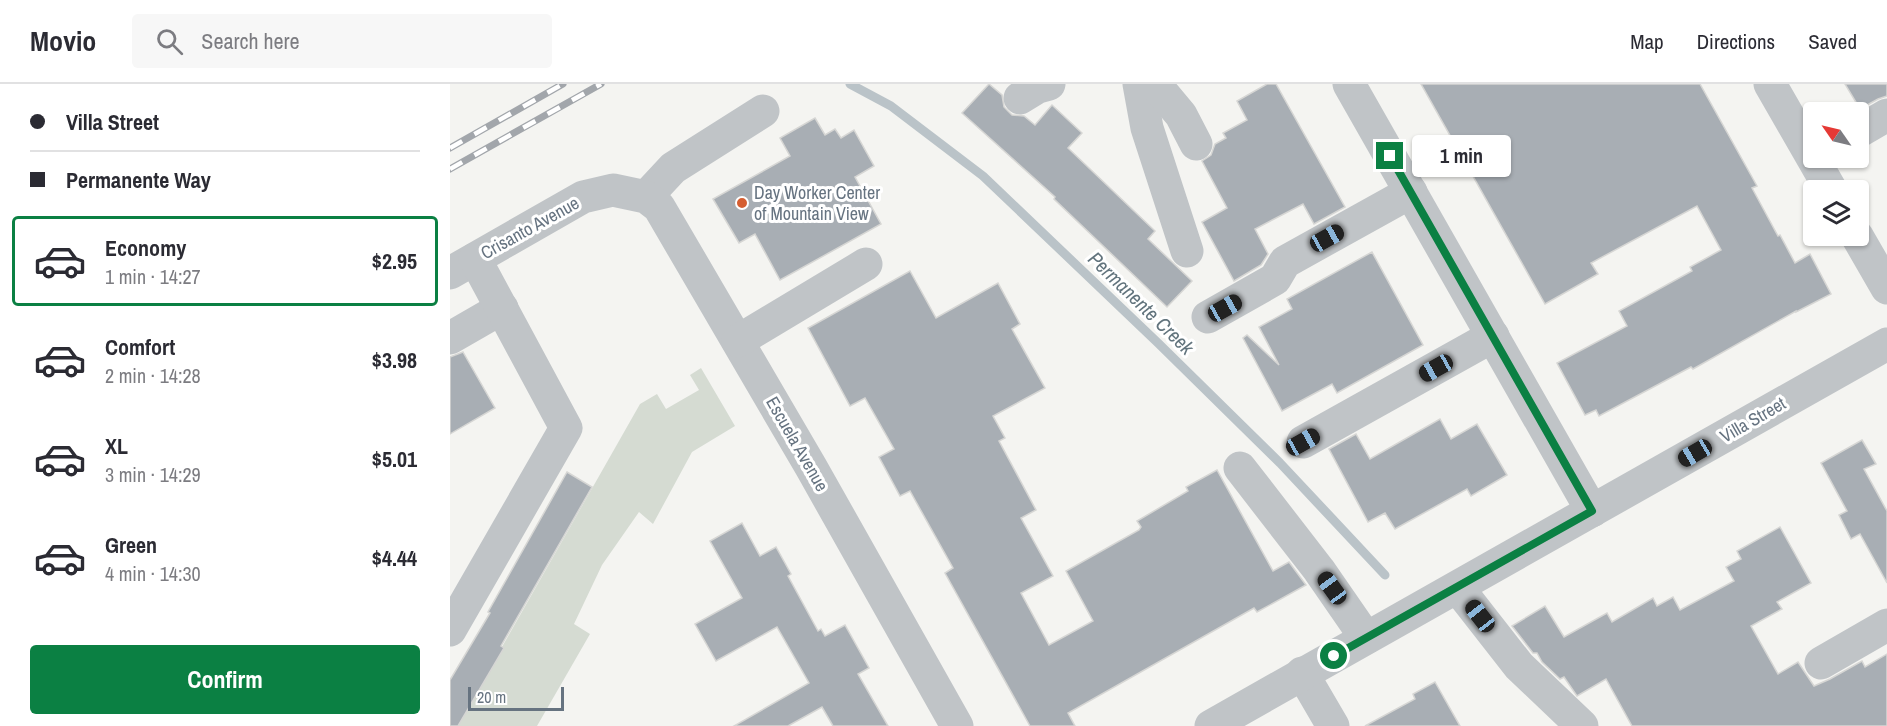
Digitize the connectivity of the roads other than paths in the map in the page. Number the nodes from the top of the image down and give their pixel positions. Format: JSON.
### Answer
{"nodes":[{"id":1,"x":1049,"y":84,"type":"edge"},
{"id":2,"x":1139,"y":84,"type":"edge"},
{"id":3,"x":1155,"y":84,"type":"edge"},
{"id":4,"x":1349,"y":84,"type":"edge"},
{"id":5,"x":1770,"y":84,"type":"edge"},
{"id":6,"x":1020,"y":98,"type":"dead end"},
{"id":7,"x":763,"y":111,"type":"dead end"},
{"id":8,"x":1887,"y":115,"type":"edge"},
{"id":9,"x":1869,"y":126,"type":"edge"},
{"id":10,"x":1803,"y":141,"type":"edge"},
{"id":11,"x":1196,"y":144,"type":"dead end"},
{"id":12,"x":1411,"y":192,"type":"junction"},
{"id":13,"x":646,"y":197,"type":"junction"},
{"id":14,"x":1863,"y":246,"type":"edge"},
{"id":15,"x":1187,"y":251,"type":"dead end"},
{"id":16,"x":866,"y":264,"type":"dead end"},
{"id":17,"x":463,"y":266,"type":"edge"},
{"id":18,"x":1887,"y":288,"type":"edge"},
{"id":19,"x":502,"y":308,"type":"junction"},
{"id":20,"x":1208,"y":317,"type":"dead end"},
{"id":21,"x":1493,"y":336,"type":"junction"},
{"id":22,"x":450,"y":338,"type":"edge"},
{"id":23,"x":738,"y":341,"type":"junction"},
{"id":24,"x":1884,"y":352,"type":"edge"},
{"id":25,"x":1303,"y":442,"type":"dead end"},
{"id":26,"x":1240,"y":468,"type":"dead end"},
{"id":27,"x":1592,"y":511,"type":"junction"},
{"id":28,"x":1458,"y":588,"type":"junction"},
{"id":29,"x":1887,"y":625,"type":"edge"},
{"id":30,"x":450,"y":630,"type":"edge"},
{"id":31,"x":1366,"y":638,"type":"junction"},
{"id":32,"x":1821,"y":663,"type":"dead end"},
{"id":33,"x":1302,"y":673,"type":"junction"},
{"id":34,"x":957,"y":726,"type":"edge"},
{"id":35,"x":1211,"y":726,"type":"edge"},
{"id":36,"x":1333,"y":726,"type":"edge"},
{"id":37,"x":1582,"y":726,"type":"edge"}],
"edges":[{"from":1,"to":6,"type":"street"},
{"from":2,"to":15,"type":"street"},
{"from":3,"to":11,"type":"street"},
{"from":4,"to":12,"type":"street"},
{"from":5,"to":10,"type":"street"},
{"from":7,"to":13,"type":"street"},
{"from":8,"to":9,"type":"street"},
{"from":12,"to":20,"type":"street"},
{"from":12,"to":21,"type":"street"},
{"from":13,"to":17,"type":"street","name":"Crisanto Avenue"},
{"from":13,"to":23,"type":"street","name":"Escuela Avenue"},
{"from":14,"to":18,"type":"street"},
{"from":16,"to":23,"type":"street"},
{"from":17,"to":19,"type":"street"},
{"from":19,"to":22,"type":"street"},
{"from":19,"to":30,"type":"street"},
{"from":21,"to":25,"type":"street"},
{"from":21,"to":27,"type":"street"},
{"from":23,"to":34,"type":"street","name":"Escuela Avenue"},
{"from":24,"to":27,"type":"street","name":"Villa Street"},
{"from":26,"to":31,"type":"street"},
{"from":27,"to":28,"type":"street","name":"Villa Street"},
{"from":28,"to":31,"type":"street","name":"Villa Street"},
{"from":28,"to":37,"type":"street"},
{"from":29,"to":32,"type":"street"},
{"from":31,"to":33,"type":"street","name":"Villa Street"},
{"from":33,"to":35,"type":"street","name":"Villa Street"},
{"from":33,"to":36,"type":"street"}]}
